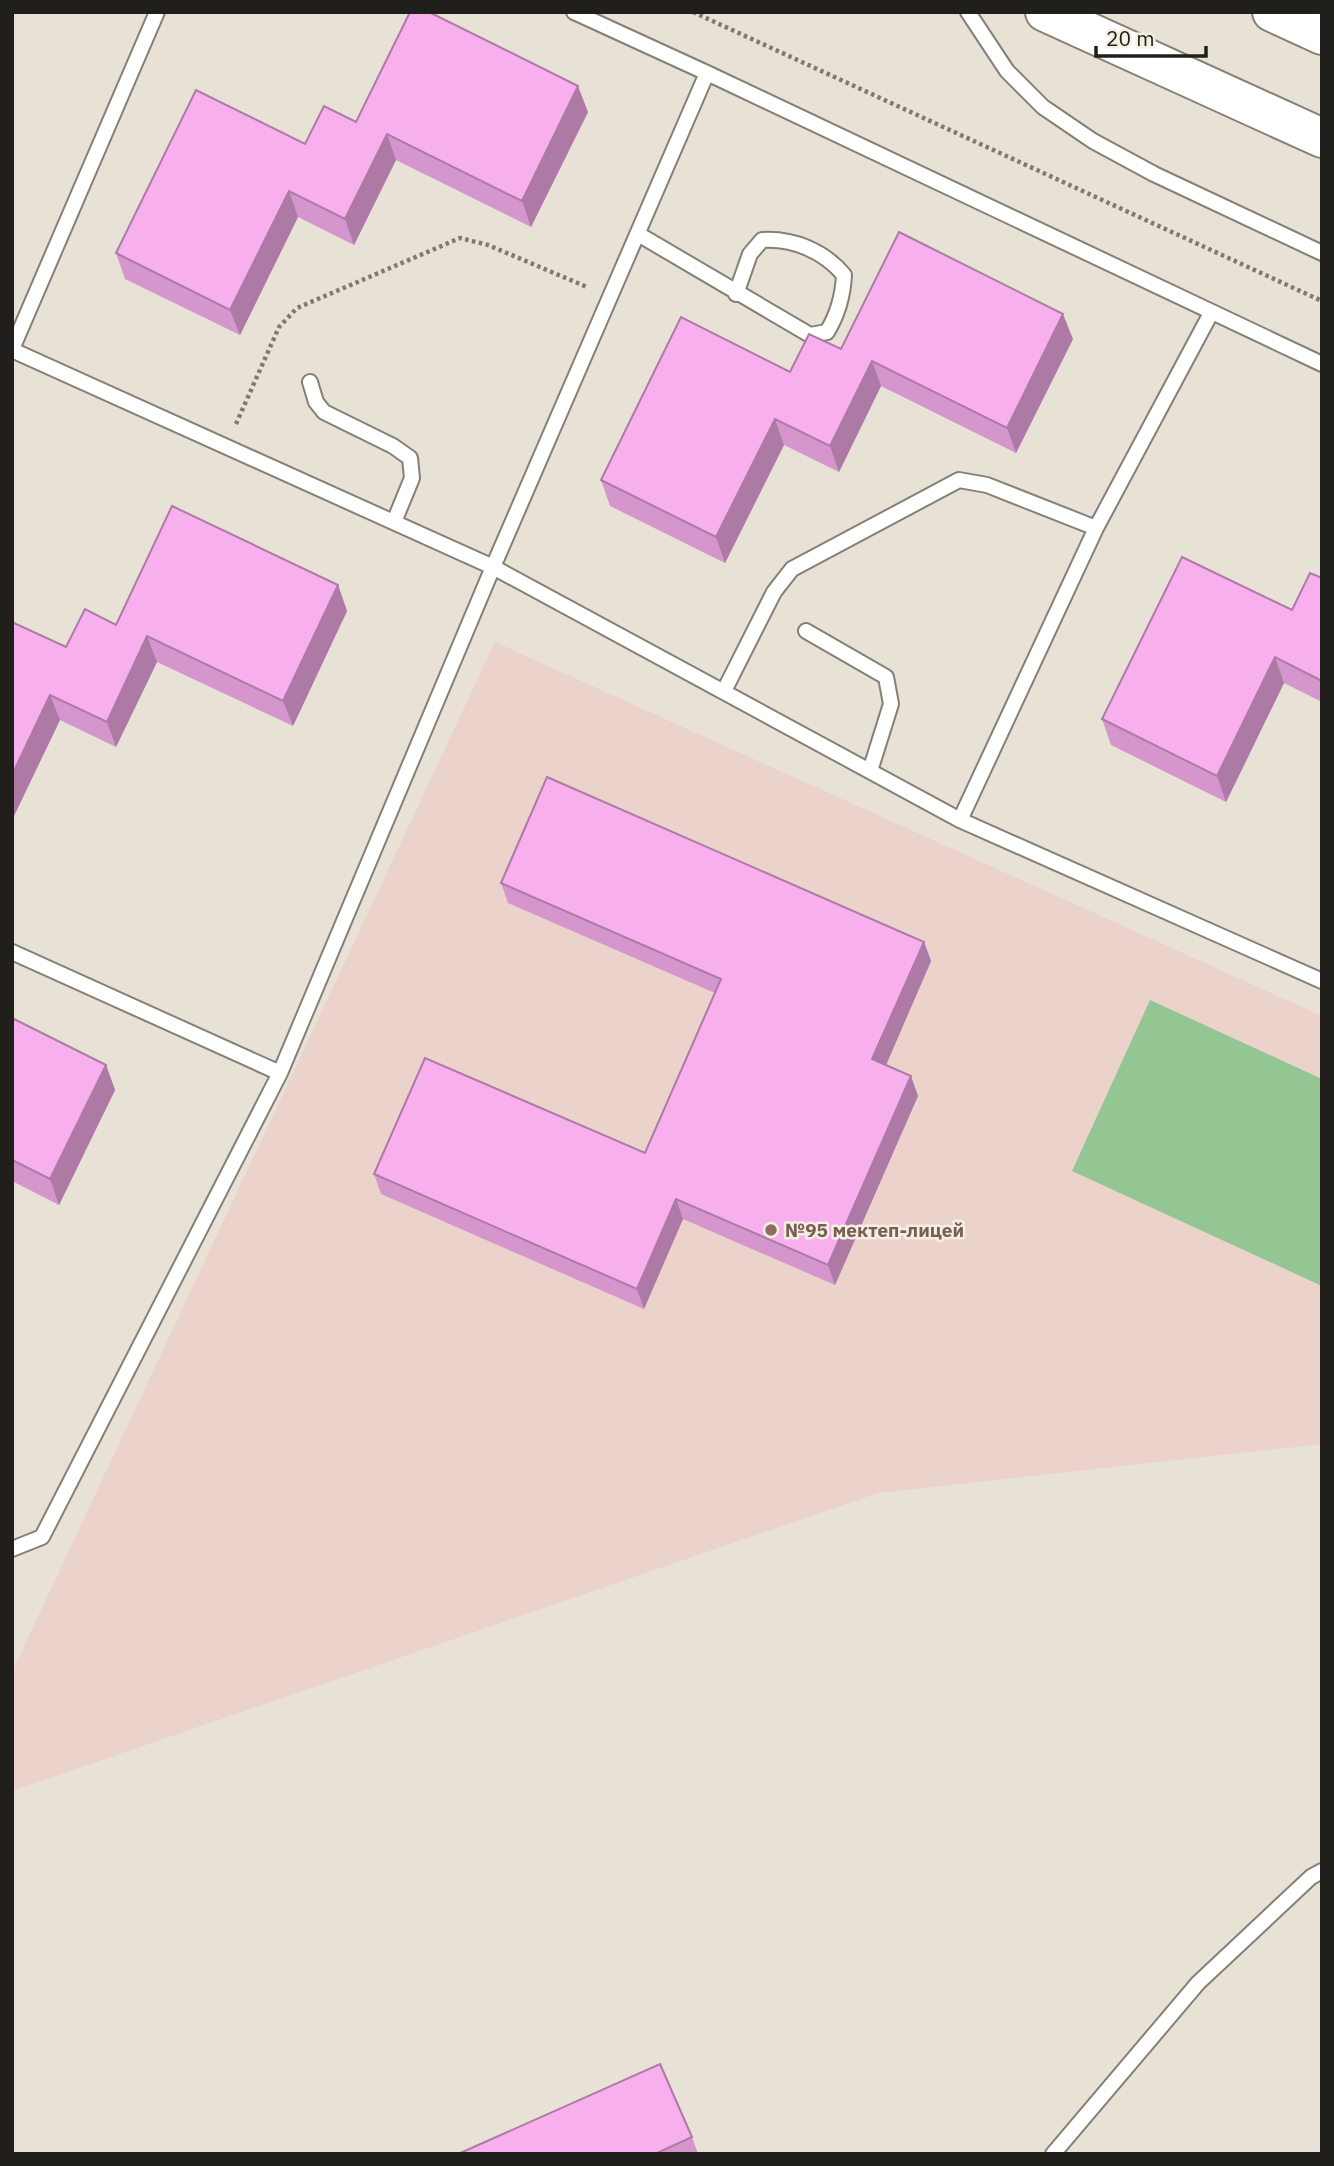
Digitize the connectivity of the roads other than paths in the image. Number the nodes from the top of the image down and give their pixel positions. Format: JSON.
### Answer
{"nodes":[{"id":1,"x":157,"y":12,"type":"edge"},
{"id":2,"x":574,"y":12,"type":"edge"},
{"id":3,"x":968,"y":12,"type":"edge"},
{"id":4,"x":1045,"y":12,"type":"edge"},
{"id":5,"x":1272,"y":12,"type":"edge"},
{"id":6,"x":1322,"y":35,"type":"edge"},
{"id":7,"x":707,"y":72,"type":"junction"},
{"id":8,"x":1322,"y":138,"type":"edge"},
{"id":9,"x":638,"y":234,"type":"junction"},
{"id":10,"x":1322,"y":253,"type":"edge"},
{"id":11,"x":736,"y":294,"type":"junction"},
{"id":12,"x":1211,"y":313,"type":"junction"},
{"id":13,"x":12,"y":349,"type":"edge"},
{"id":14,"x":1322,"y":364,"type":"edge"},
{"id":15,"x":310,"y":382,"type":"dead end"},
{"id":16,"x":394,"y":522,"type":"junction"},
{"id":17,"x":1096,"y":528,"type":"junction"},
{"id":18,"x":493,"y":567,"type":"junction"},
{"id":19,"x":806,"y":631,"type":"dead end"},
{"id":20,"x":723,"y":691,"type":"junction"},
{"id":21,"x":870,"y":771,"type":"junction"},
{"id":22,"x":960,"y":820,"type":"junction"},
{"id":23,"x":12,"y":953,"type":"edge"},
{"id":24,"x":1322,"y":981,"type":"edge"},
{"id":25,"x":280,"y":1073,"type":"junction"},
{"id":26,"x":12,"y":1549,"type":"edge"},
{"id":27,"x":1322,"y":1871,"type":"edge"},
{"id":28,"x":1053,"y":2154,"type":"edge"}],
"edges":[{"from":1,"to":13,"type":"lane"},
{"from":2,"to":7,"type":"lane"},
{"from":3,"to":10,"type":"lane"},
{"from":4,"to":8,"type":"main road"},
{"from":5,"to":6,"type":"main road"},
{"from":7,"to":9,"type":"lane"},
{"from":7,"to":12,"type":"lane"},
{"from":9,"to":11,"type":"lane"},
{"from":9,"to":18,"type":"lane"},
{"from":11,"to":11,"type":"lane"},
{"from":12,"to":14,"type":"lane"},
{"from":12,"to":17,"type":"lane"},
{"from":13,"to":16,"type":"lane"},
{"from":15,"to":16,"type":"lane"},
{"from":16,"to":18,"type":"lane"},
{"from":17,"to":20,"type":"lane"},
{"from":17,"to":22,"type":"lane"},
{"from":18,"to":20,"type":"lane"},
{"from":18,"to":25,"type":"lane"},
{"from":19,"to":21,"type":"lane"},
{"from":20,"to":21,"type":"lane"},
{"from":21,"to":22,"type":"lane"},
{"from":22,"to":24,"type":"lane"},
{"from":23,"to":25,"type":"lane"},
{"from":25,"to":26,"type":"lane"},
{"from":27,"to":28,"type":"lane"}]}
